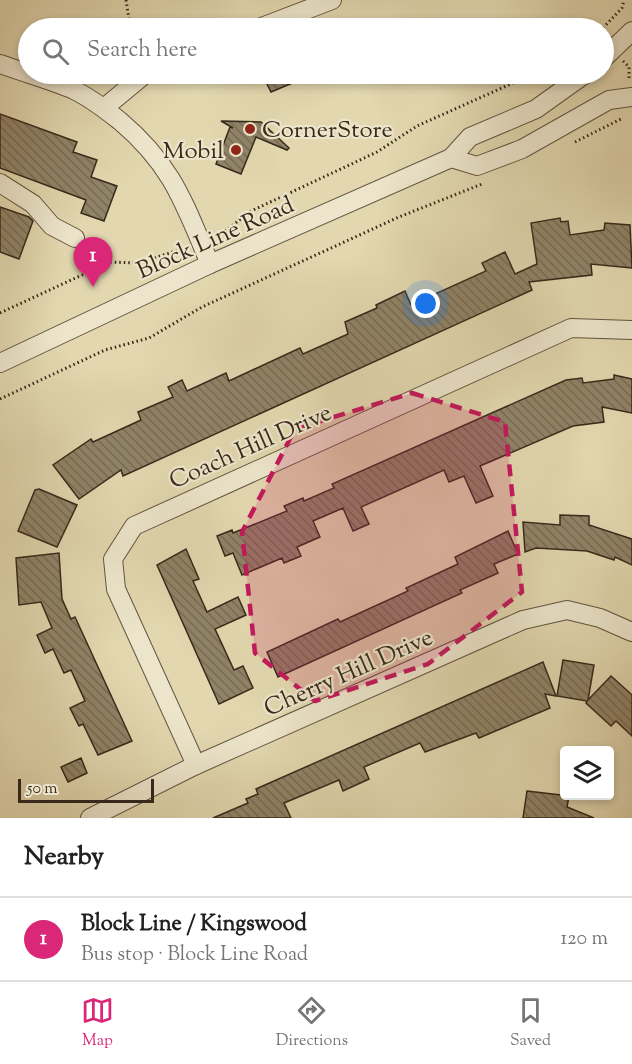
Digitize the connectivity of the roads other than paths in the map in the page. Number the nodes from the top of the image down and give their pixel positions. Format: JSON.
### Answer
{"nodes":[{"id":1,"x":332,"y":0,"type":"edge"},
{"id":2,"x":285,"y":18,"type":"edge"},
{"id":3,"x":632,"y":31,"type":"edge"},
{"id":4,"x":614,"y":55,"type":"edge"},
{"id":5,"x":0,"y":64,"type":"edge"},
{"id":6,"x":18,"y":70,"type":"edge"},
{"id":7,"x":56,"y":84,"type":"edge"},
{"id":8,"x":133,"y":84,"type":"edge"},
{"id":9,"x":571,"y":84,"type":"edge"},
{"id":10,"x":631,"y":91,"type":"edge"},
{"id":11,"x":104,"y":108,"type":"junction"},
{"id":12,"x":451,"y":158,"type":"junction"},
{"id":13,"x":0,"y":183,"type":"edge"},
{"id":14,"x":75,"y":238,"type":"dead end"},
{"id":15,"x":210,"y":264,"type":"junction"},
{"id":16,"x":632,"y":330,"type":"edge"},
{"id":17,"x":0,"y":363,"type":"edge"},
{"id":18,"x":632,"y":632,"type":"edge"},
{"id":19,"x":196,"y":765,"type":"junction"},
{"id":20,"x":90,"y":818,"type":"edge"}],
"edges":[{"from":1,"to":2,"type":"street"},
{"from":3,"to":4,"type":"street"},
{"from":5,"to":6,"type":"street"},
{"from":7,"to":11,"type":"street"},
{"from":8,"to":11,"type":"street"},
{"from":9,"to":12,"type":"street","name":"Block Line Road"},
{"from":10,"to":12,"type":"street"},
{"from":11,"to":15,"type":"street"},
{"from":12,"to":15,"type":"street","name":"Block Line Road"},
{"from":13,"to":14,"type":"street"},
{"from":15,"to":17,"type":"street","name":"Block Line Road"},
{"from":16,"to":19,"type":"street","name":"Coach Hill Drive"},
{"from":18,"to":19,"type":"street","name":"Cherry Hill Drive"},
{"from":19,"to":20,"type":"street","name":"Cherry Hill Drive"}]}
